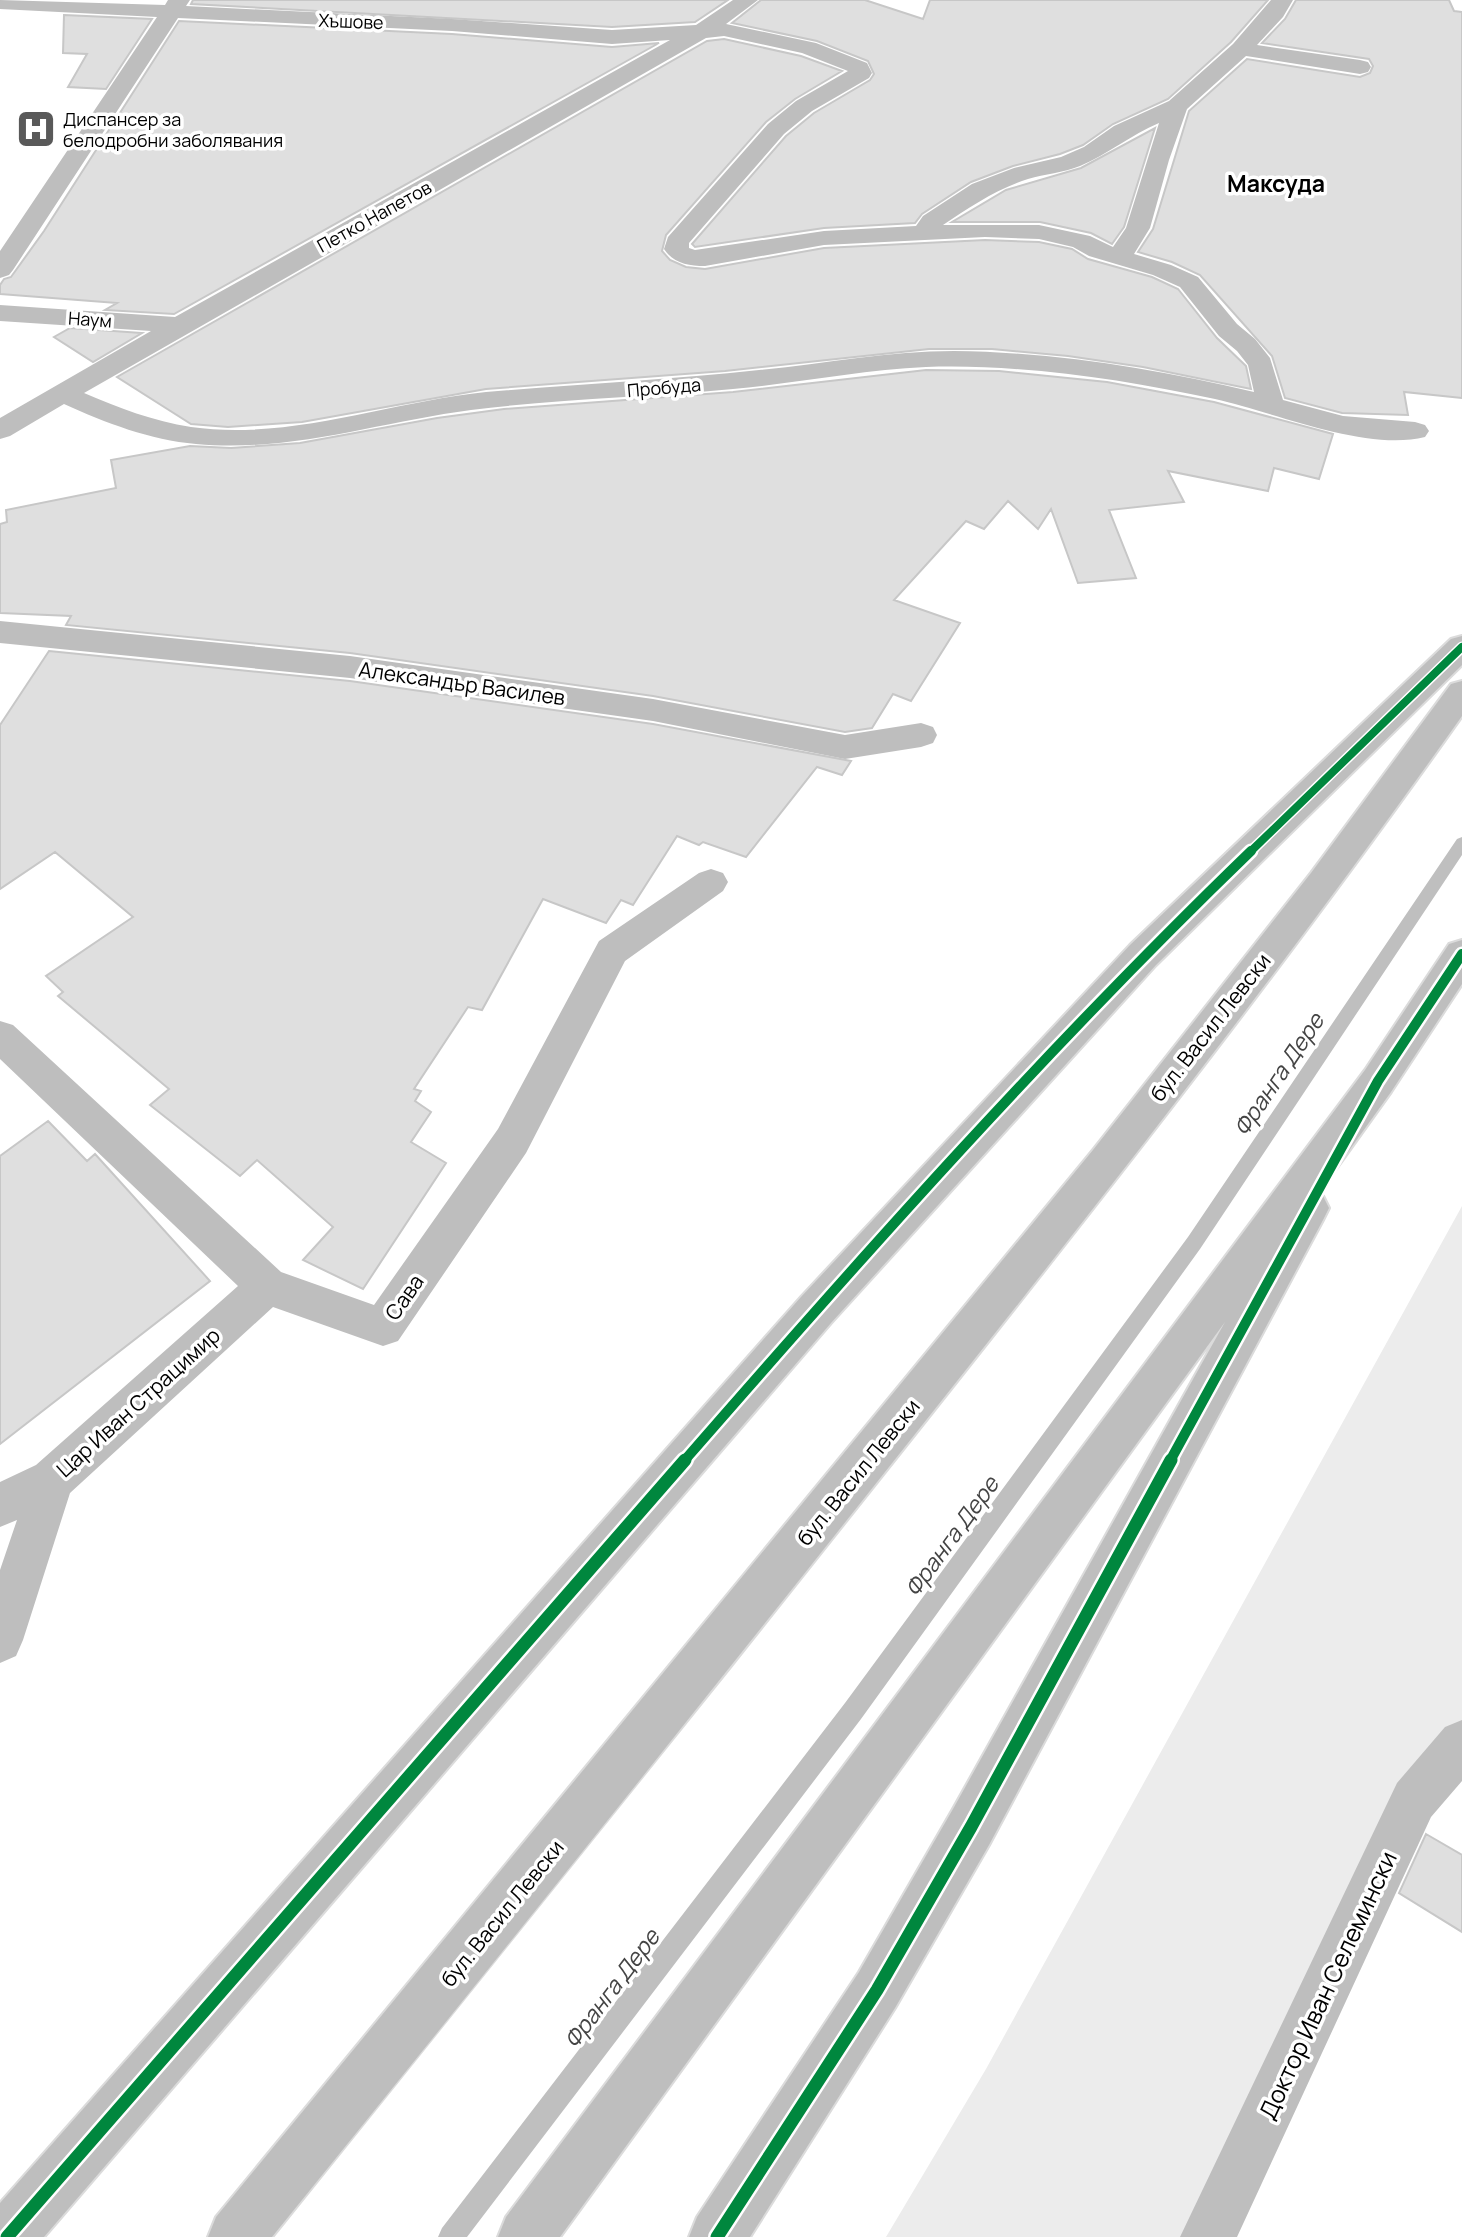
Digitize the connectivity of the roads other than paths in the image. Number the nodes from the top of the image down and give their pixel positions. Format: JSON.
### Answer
{"nodes":[{"id":1,"x":464,"y":0,"type":"edge"},
{"id":2,"x":747,"y":0,"type":"edge"},
{"id":3,"x":1282,"y":0,"type":"edge"},
{"id":4,"x":0,"y":3,"type":"edge"},
{"id":5,"x":174,"y":6,"type":"edge"},
{"id":6,"x":452,"y":25,"type":"junction"},
{"id":7,"x":702,"y":32,"type":"junction"},
{"id":8,"x":1241,"y":49,"type":"junction"},
{"id":9,"x":1360,"y":67,"type":"dead end"},
{"id":10,"x":1177,"y":106,"type":"junction"},
{"id":11,"x":925,"y":232,"type":"junction"},
{"id":12,"x":1119,"y":257,"type":"junction"},
{"id":13,"x":0,"y":270,"type":"edge"},
{"id":14,"x":0,"y":313,"type":"edge"},
{"id":15,"x":180,"y":325,"type":"junction"},
{"id":16,"x":62,"y":393,"type":"junction"},
{"id":17,"x":1271,"y":405,"type":"junction"},
{"id":18,"x":0,"y":430,"type":"edge"},
{"id":19,"x":1415,"y":431,"type":"dead end"},
{"id":20,"x":0,"y":632,"type":"edge"},
{"id":21,"x":1462,"y":647,"type":"edge"},
{"id":22,"x":1462,"y":692,"type":"edge"},
{"id":23,"x":921,"y":736,"type":"dead end"},
{"id":24,"x":711,"y":882,"type":"dead end"},
{"id":25,"x":1462,"y":954,"type":"edge"},
{"id":26,"x":0,"y":1037,"type":"edge"},
{"id":27,"x":1378,"y":1081,"type":"junction"},
{"id":28,"x":267,"y":1286,"type":"junction"},
{"id":29,"x":52,"y":1480,"type":"junction"},
{"id":30,"x":0,"y":1505,"type":"edge"},
{"id":31,"x":0,"y":1640,"type":"edge"},
{"id":32,"x":1462,"y":1744,"type":"edge"},
{"id":33,"x":7,"y":2237,"type":"edge"},
{"id":34,"x":236,"y":2237,"type":"edge"},
{"id":35,"x":526,"y":2237,"type":"edge"},
{"id":36,"x":717,"y":2237,"type":"edge"},
{"id":37,"x":1208,"y":2237,"type":"edge"}],
"edges":[{"from":1,"to":6,"type":"main road"},
{"from":2,"to":7,"type":"main road","name":"Петко Напетов"},
{"from":3,"to":8,"type":"main road"},
{"from":4,"to":5,"type":"main road","name":"Хъшове"},
{"from":5,"to":6,"type":"main road","name":"Хъшове"},
{"from":5,"to":13,"type":"main road"},
{"from":6,"to":7,"type":"main road","name":"Хъшове"},
{"from":7,"to":11,"type":"main road","name":"Хъшове"},
{"from":7,"to":15,"type":"main road","name":"Петко Напетов"},
{"from":8,"to":9,"type":"main road"},
{"from":8,"to":10,"type":"main road"},
{"from":10,"to":11,"type":"main road"},
{"from":10,"to":12,"type":"main road"},
{"from":11,"to":12,"type":"main road"},
{"from":12,"to":17,"type":"main road"},
{"from":14,"to":15,"type":"main road","name":"Наум"},
{"from":15,"to":16,"type":"main road","name":"Петко Напетов"},
{"from":16,"to":17,"type":"main road","name":"Прoбудa"},
{"from":16,"to":18,"type":"main road","name":"Петко Напетов"},
{"from":17,"to":19,"type":"main road","name":"Прoбудa"},
{"from":20,"to":23,"type":"main road","name":"Александър Василев"},
{"from":21,"to":33,"type":"main road"},
{"from":22,"to":34,"type":"main road","name":"бул. Васил Левски"},
{"from":24,"to":28,"type":"main road","name":"Сава"},
{"from":25,"to":27,"type":"main road"},
{"from":26,"to":28,"type":"main road","name":"Сава"},
{"from":27,"to":35,"type":"main road"},
{"from":27,"to":36,"type":"main road"},
{"from":28,"to":29,"type":"main road","name":"Цар Иван Страцимир"},
{"from":29,"to":30,"type":"main road","name":"Цар Иван Страцимир"},
{"from":29,"to":31,"type":"main road"},
{"from":32,"to":37,"type":"main road","name":"Доктор Иван Селемински"}]}
